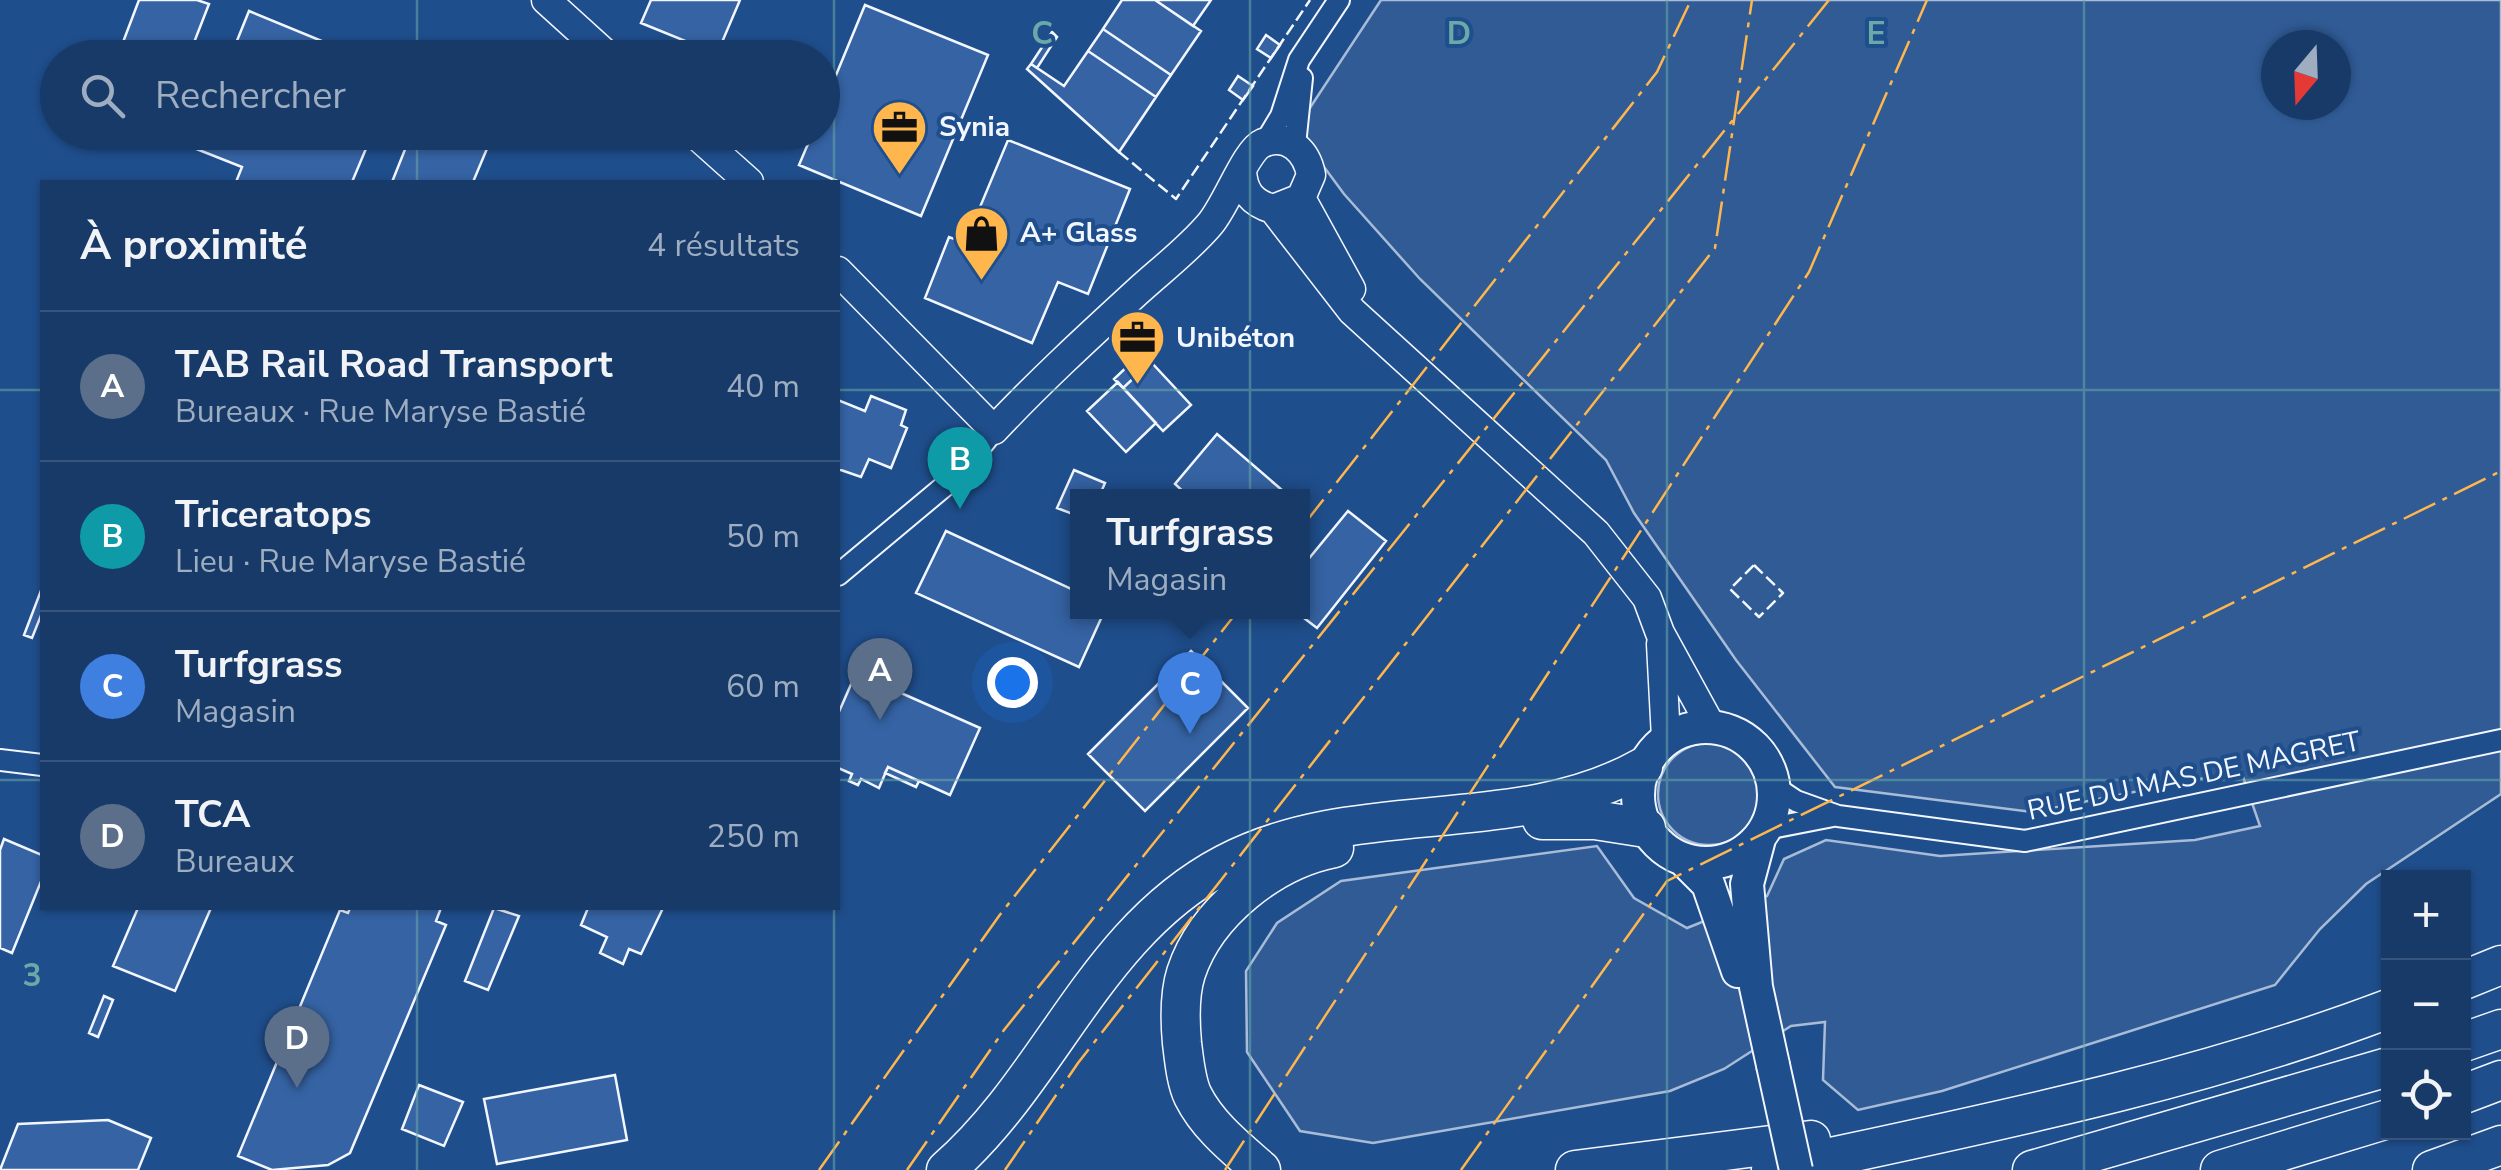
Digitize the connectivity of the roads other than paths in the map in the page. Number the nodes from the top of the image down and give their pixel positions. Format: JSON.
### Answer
{"nodes":[{"id":1,"x":546,"y":0,"type":"edge"},
{"id":2,"x":1339,"y":0,"type":"edge"},
{"id":3,"x":590,"y":40,"type":"edge"},
{"id":4,"x":1312,"y":42,"type":"junction"},
{"id":5,"x":1266,"y":141,"type":"junction"},
{"id":6,"x":1295,"y":145,"type":"junction"},
{"id":7,"x":714,"y":150,"type":"edge"},
{"id":8,"x":1242,"y":170,"type":"junction"},
{"id":9,"x":747,"y":180,"type":"edge"},
{"id":10,"x":1302,"y":198,"type":"junction"},
{"id":11,"x":1263,"y":205,"type":"junction"},
{"id":12,"x":1208,"y":227,"type":"junction"},
{"id":13,"x":840,"y":273,"type":"edge"},
{"id":14,"x":1376,"y":334,"type":"junction"},
{"id":15,"x":994,"y":430,"type":"junction"},
{"id":16,"x":840,"y":574,"type":"edge"},
{"id":17,"x":1660,"y":633,"type":"junction"},
{"id":18,"x":1711,"y":726,"type":"junction"},
{"id":19,"x":2501,"y":740,"type":"edge"},
{"id":20,"x":1655,"y":753,"type":"junction"},
{"id":21,"x":0,"y":760,"type":"edge"},
{"id":22,"x":40,"y":766,"type":"edge"},
{"id":23,"x":1775,"y":786,"type":"junction"},
{"id":24,"x":1838,"y":816,"type":"junction"},
{"id":25,"x":1646,"y":828,"type":"junction"},
{"id":26,"x":1763,"y":834,"type":"junction"},
{"id":27,"x":1684,"y":860,"type":"junction"},
{"id":28,"x":2501,"y":965,"type":"edge"},
{"id":29,"x":2471,"y":977,"type":"edge"},
{"id":30,"x":2381,"y":1011,"type":"edge"},
{"id":31,"x":2501,"y":1029,"type":"edge"},
{"id":32,"x":2471,"y":1040,"type":"edge"},
{"id":33,"x":1767,"y":1066,"type":"junction"},
{"id":34,"x":2381,"y":1069,"type":"edge"},
{"id":35,"x":2501,"y":1080,"type":"edge"},
{"id":36,"x":2471,"y":1091,"type":"edge"},
{"id":37,"x":2032,"y":1114,"type":"junction"},
{"id":38,"x":2381,"y":1121,"type":"edge"},
{"id":39,"x":2501,"y":1145,"type":"edge"},
{"id":40,"x":946,"y":1170,"type":"edge"},
{"id":41,"x":1261,"y":1170,"type":"edge"},
{"id":42,"x":1575,"y":1170,"type":"edge"},
{"id":43,"x":1771,"y":1170,"type":"edge"},
{"id":44,"x":1784,"y":1170,"type":"edge"},
{"id":45,"x":1796,"y":1170,"type":"edge"},
{"id":46,"x":2032,"y":1170,"type":"edge"},
{"id":47,"x":2220,"y":1170,"type":"edge"},
{"id":48,"x":2432,"y":1170,"type":"edge"}],
"edges":[{"from":1,"to":3,"type":"street"},
{"from":2,"to":4,"type":"street"},
{"from":4,"to":5,"type":"street"},
{"from":4,"to":6,"type":"street"},
{"from":5,"to":6,"type":"street"},
{"from":5,"to":8,"type":"street"},
{"from":6,"to":10,"type":"street"},
{"from":7,"to":9,"type":"street"},
{"from":8,"to":11,"type":"street"},
{"from":8,"to":12,"type":"street"},
{"from":10,"to":11,"type":"street"},
{"from":10,"to":14,"type":"street"},
{"from":11,"to":12,"type":"street"},
{"from":11,"to":14,"type":"street"},
{"from":12,"to":15,"type":"street"},
{"from":13,"to":15,"type":"street"},
{"from":14,"to":17,"type":"street"},
{"from":15,"to":16,"type":"street"},
{"from":17,"to":18,"type":"street"},
{"from":17,"to":20,"type":"street"},
{"from":18,"to":20,"type":"main road"},
{"from":18,"to":23,"type":"main road"},
{"from":19,"to":24,"type":"street","name":"RUE DU MAS DE MAGRET"},
{"from":20,"to":25,"type":"main road"},
{"from":20,"to":40,"type":"highway"},
{"from":21,"to":22,"type":"street"},
{"from":23,"to":24,"type":"street","name":"RUE DU MAS DE MAGRET"},
{"from":23,"to":26,"type":"main road"},
{"from":24,"to":26,"type":"street","name":"RUE DU MAS DE MAGRET"},
{"from":25,"to":27,"type":"main road"},
{"from":25,"to":41,"type":"highway"},
{"from":26,"to":27,"type":"main road"},
{"from":26,"to":33,"type":"main road"},
{"from":27,"to":33,"type":"main road"},
{"from":28,"to":29,"type":"highway"},
{"from":30,"to":37,"type":"highway"},
{"from":31,"to":32,"type":"highway"},
{"from":33,"to":44,"type":"main road"},
{"from":33,"to":45,"type":"main road","bridge":true},
{"from":34,"to":46,"type":"highway"},
{"from":35,"to":36,"type":"highway"},
{"from":37,"to":42,"type":"highway"},
{"from":37,"to":43,"type":"highway"},
{"from":38,"to":47,"type":"highway"},
{"from":39,"to":48,"type":"highway"}]}
